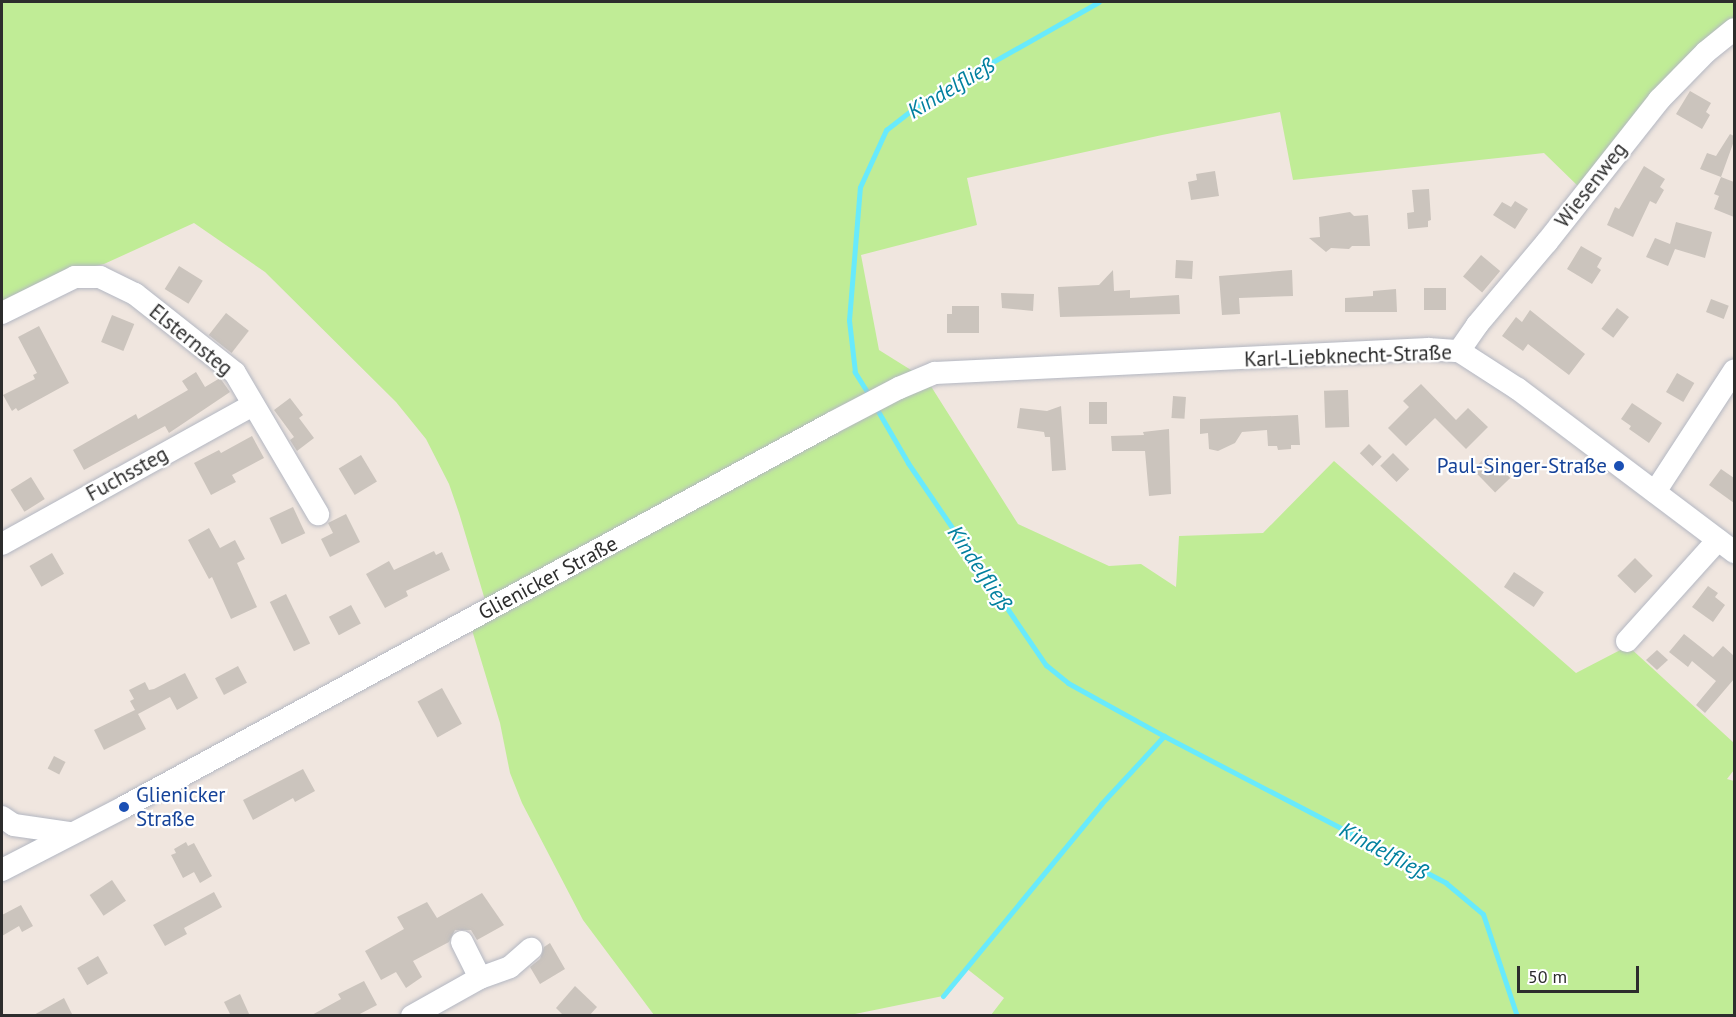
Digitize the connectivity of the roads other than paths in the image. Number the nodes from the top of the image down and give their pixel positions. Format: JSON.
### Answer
{"nodes":[{"id":1,"x":1734,"y":29,"type":"edge"},
{"id":2,"x":2,"y":313,"type":"edge"},
{"id":3,"x":1459,"y":351,"type":"junction"},
{"id":4,"x":1734,"y":371,"type":"edge"},
{"id":5,"x":253,"y":405,"type":"junction"},
{"id":6,"x":832,"y":423,"type":"joint"},
{"id":7,"x":1655,"y":492,"type":"junction"},
{"id":8,"x":318,"y":514,"type":"dead end"},
{"id":9,"x":2,"y":544,"type":"edge"},
{"id":10,"x":1726,"y":546,"type":"edge"},
{"id":11,"x":1627,"y":641,"type":"dead end"},
{"id":12,"x":2,"y":818,"type":"edge"},
{"id":13,"x":72,"y":833,"type":"junction"},
{"id":14,"x":2,"y":870,"type":"edge"},
{"id":15,"x":462,"y":942,"type":"dead end"},
{"id":16,"x":531,"y":949,"type":"dead end"},
{"id":17,"x":480,"y":978,"type":"junction"},
{"id":18,"x":411,"y":1016,"type":"edge"}],
"edges":[{"from":1,"to":3,"type":"street","name":"Wiesenweg"},
{"from":2,"to":5,"type":"street","name":"Elsternsteg"},
{"from":3,"to":6,"type":"street","name":"Karl-Liebknecht-Straße"},
{"from":3,"to":7,"type":"street","name":"Karl-Liebknecht-Straße"},
{"from":4,"to":7,"type":"street"},
{"from":5,"to":8,"type":"street","name":"Elsternsteg"},
{"from":5,"to":9,"type":"street","name":"Fuchssteg"},
{"from":6,"to":13,"type":"street","name":"Glienicker Straße"},
{"from":7,"to":10,"type":"street","name":"Karl-Liebknecht-Straße"},
{"from":10,"to":11,"type":"street"},
{"from":12,"to":13,"type":"street"},
{"from":13,"to":14,"type":"street","name":"Glienicker Straße"},
{"from":15,"to":17,"type":"street"},
{"from":16,"to":17,"type":"street"},
{"from":17,"to":18,"type":"street"}]}
